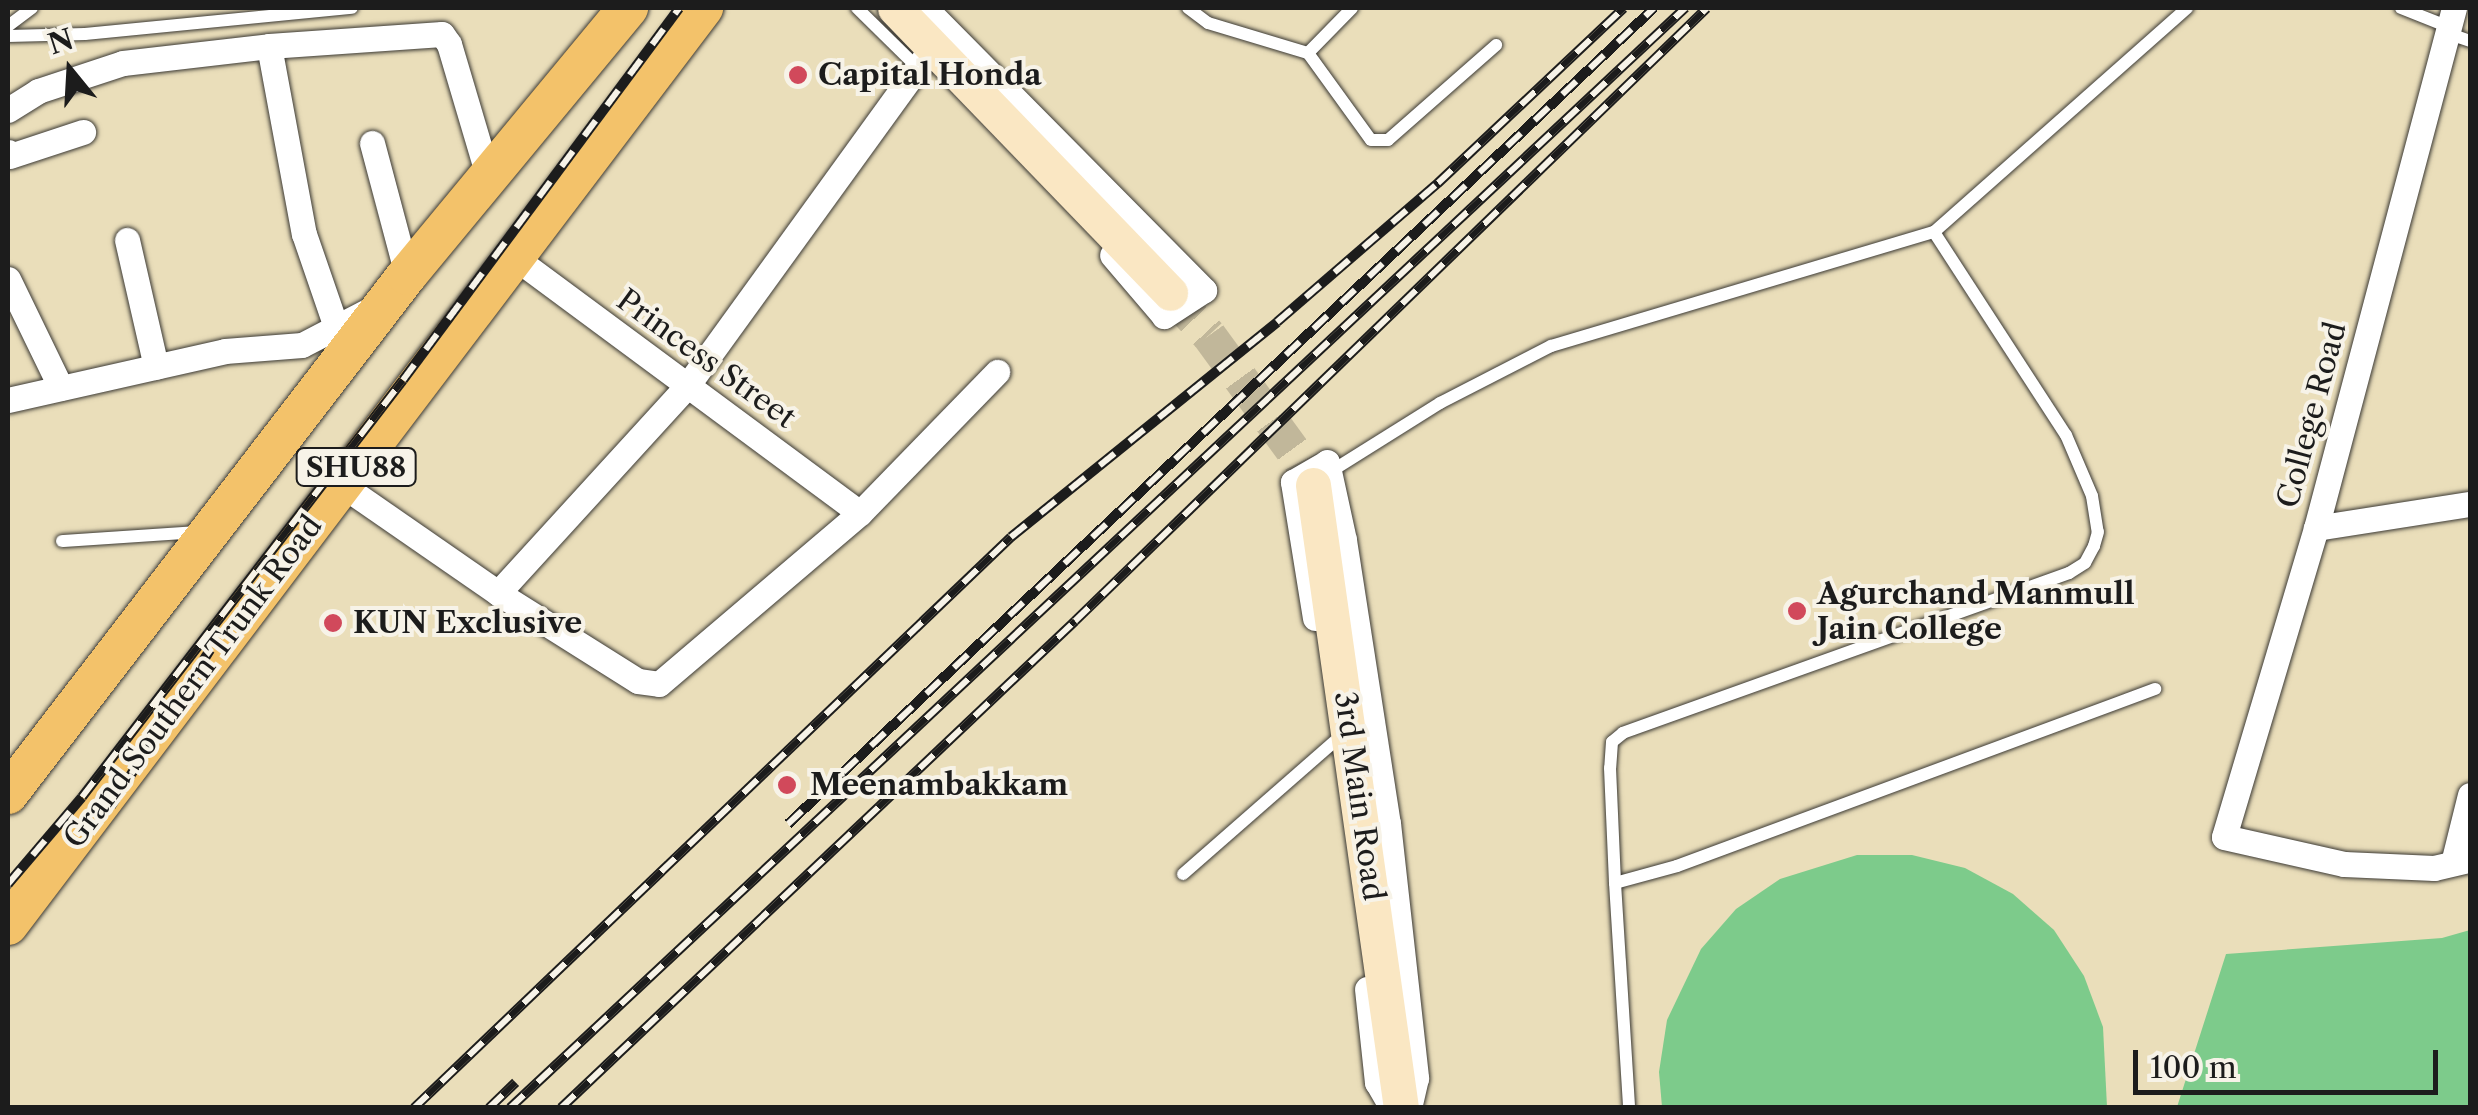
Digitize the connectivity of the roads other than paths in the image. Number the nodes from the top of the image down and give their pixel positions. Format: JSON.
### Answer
{"nodes":[{"id":1,"x":32,"y":8,"type":"edge"},
{"id":2,"x":352,"y":8,"type":"edge"},
{"id":3,"x":628,"y":8,"type":"edge"},
{"id":4,"x":704,"y":8,"type":"edge"},
{"id":5,"x":856,"y":8,"type":"edge"},
{"id":6,"x":874,"y":8,"type":"edge"},
{"id":7,"x":896,"y":8,"type":"edge"},
{"id":8,"x":924,"y":8,"type":"edge"},
{"id":9,"x":1188,"y":8,"type":"edge"},
{"id":10,"x":1352,"y":8,"type":"edge"},
{"id":11,"x":2187,"y":8,"type":"edge"},
{"id":12,"x":2401,"y":8,"type":"edge"},
{"id":13,"x":8,"y":26,"type":"edge"},
{"id":14,"x":2455,"y":27,"type":"edge"},
{"id":15,"x":8,"y":36,"type":"edge"},
{"id":16,"x":1496,"y":45,"type":"dead end"},
{"id":17,"x":269,"y":46,"type":"junction"},
{"id":18,"x":1308,"y":53,"type":"junction"},
{"id":19,"x":921,"y":64,"type":"junction"},
{"id":20,"x":8,"y":110,"type":"edge"},
{"id":21,"x":82,"y":132,"type":"dead end"},
{"id":22,"x":372,"y":142,"type":"dead end"},
{"id":23,"x":8,"y":152,"type":"edge"},
{"id":24,"x":488,"y":176,"type":"junction"},
{"id":25,"x":1934,"y":232,"type":"junction"},
{"id":26,"x":127,"y":240,"type":"dead end"},
{"id":27,"x":514,"y":257,"type":"junction"},
{"id":28,"x":8,"y":279,"type":"edge"},
{"id":29,"x":397,"y":288,"type":"junction"},
{"id":30,"x":1184,"y":304,"type":"junction"},
{"id":31,"x":336,"y":327,"type":"junction"},
{"id":32,"x":156,"y":366,"type":"junction"},
{"id":33,"x":997,"y":372,"type":"dead end"},
{"id":34,"x":687,"y":386,"type":"junction"},
{"id":35,"x":61,"y":388,"type":"junction"},
{"id":36,"x":8,"y":400,"type":"edge"},
{"id":37,"x":1321,"y":478,"type":"junction"},
{"id":38,"x":342,"y":485,"type":"junction"},
{"id":39,"x":2470,"y":504,"type":"edge"},
{"id":40,"x":860,"y":513,"type":"junction"},
{"id":41,"x":2316,"y":528,"type":"junction"},
{"id":42,"x":214,"y":531,"type":"junction"},
{"id":43,"x":62,"y":541,"type":"dead end"},
{"id":44,"x":498,"y":594,"type":"junction"},
{"id":45,"x":2155,"y":689,"type":"dead end"},
{"id":46,"x":1334,"y":742,"type":"junction"},
{"id":47,"x":8,"y":794,"type":"edge"},
{"id":48,"x":2470,"y":795,"type":"edge"},
{"id":49,"x":2462,"y":862,"type":"edge"},
{"id":50,"x":1183,"y":874,"type":"dead end"},
{"id":51,"x":1615,"y":884,"type":"junction"},
{"id":52,"x":8,"y":924,"type":"edge"},
{"id":53,"x":1392,"y":1108,"type":"edge"},
{"id":54,"x":1401,"y":1108,"type":"edge"},
{"id":55,"x":1409,"y":1108,"type":"edge"},
{"id":56,"x":1629,"y":1108,"type":"edge"}],
"edges":[{"from":1,"to":13,"type":"lane"},
{"from":2,"to":15,"type":"lane"},
{"from":3,"to":24,"type":"main road","number":"SHU88"},
{"from":4,"to":27,"type":"main road","name":"Grand Southern Trunk Road","number":"SHU88"},
{"from":5,"to":19,"type":"lane"},
{"from":6,"to":19,"type":"street"},
{"from":7,"to":30,"type":"street"},
{"from":8,"to":30,"type":"street"},
{"from":9,"to":18,"type":"lane"},
{"from":10,"to":18,"type":"lane"},
{"from":11,"to":25,"type":"lane"},
{"from":12,"to":14,"type":"lane"},
{"from":14,"to":41,"type":"street","name":"College Road"},
{"from":16,"to":18,"type":"lane"},
{"from":17,"to":20,"type":"street"},
{"from":17,"to":24,"type":"street"},
{"from":17,"to":31,"type":"street"},
{"from":19,"to":30,"type":"street"},
{"from":19,"to":34,"type":"street"},
{"from":21,"to":23,"type":"street"},
{"from":22,"to":29,"type":"street"},
{"from":24,"to":29,"type":"main road","number":"SHU88"},
{"from":25,"to":37,"type":"lane"},
{"from":25,"to":51,"type":"lane"},
{"from":26,"to":32,"type":"street"},
{"from":27,"to":34,"type":"street","name":"Princess Street"},
{"from":27,"to":38,"type":"main road","name":"Grand Southern Trunk Road","number":"SHU88"},
{"from":28,"to":35,"type":"street"},
{"from":29,"to":31,"type":"street"},
{"from":29,"to":42,"type":"main road","number":"SHU88"},
{"from":31,"to":32,"type":"street"},
{"from":32,"to":35,"type":"street"},
{"from":33,"to":40,"type":"street"},
{"from":34,"to":40,"type":"street","name":"Princess Street"},
{"from":34,"to":44,"type":"street"},
{"from":35,"to":36,"type":"street"},
{"from":37,"to":46,"type":"street"},
{"from":37,"to":54,"type":"street","name":"3rd Main Road"},
{"from":37,"to":55,"type":"street"},
{"from":38,"to":44,"type":"street"},
{"from":38,"to":52,"type":"main road","name":"Grand Southern Trunk Road","number":"SHU88"},
{"from":39,"to":41,"type":"street"},
{"from":40,"to":44,"type":"street"},
{"from":41,"to":49,"type":"street","name":"College Road"},
{"from":42,"to":43,"type":"lane"},
{"from":42,"to":47,"type":"main road","number":"SHU88"},
{"from":45,"to":51,"type":"lane"},
{"from":46,"to":50,"type":"lane"},
{"from":46,"to":53,"type":"street"},
{"from":48,"to":49,"type":"street"},
{"from":51,"to":56,"type":"lane"}]}
